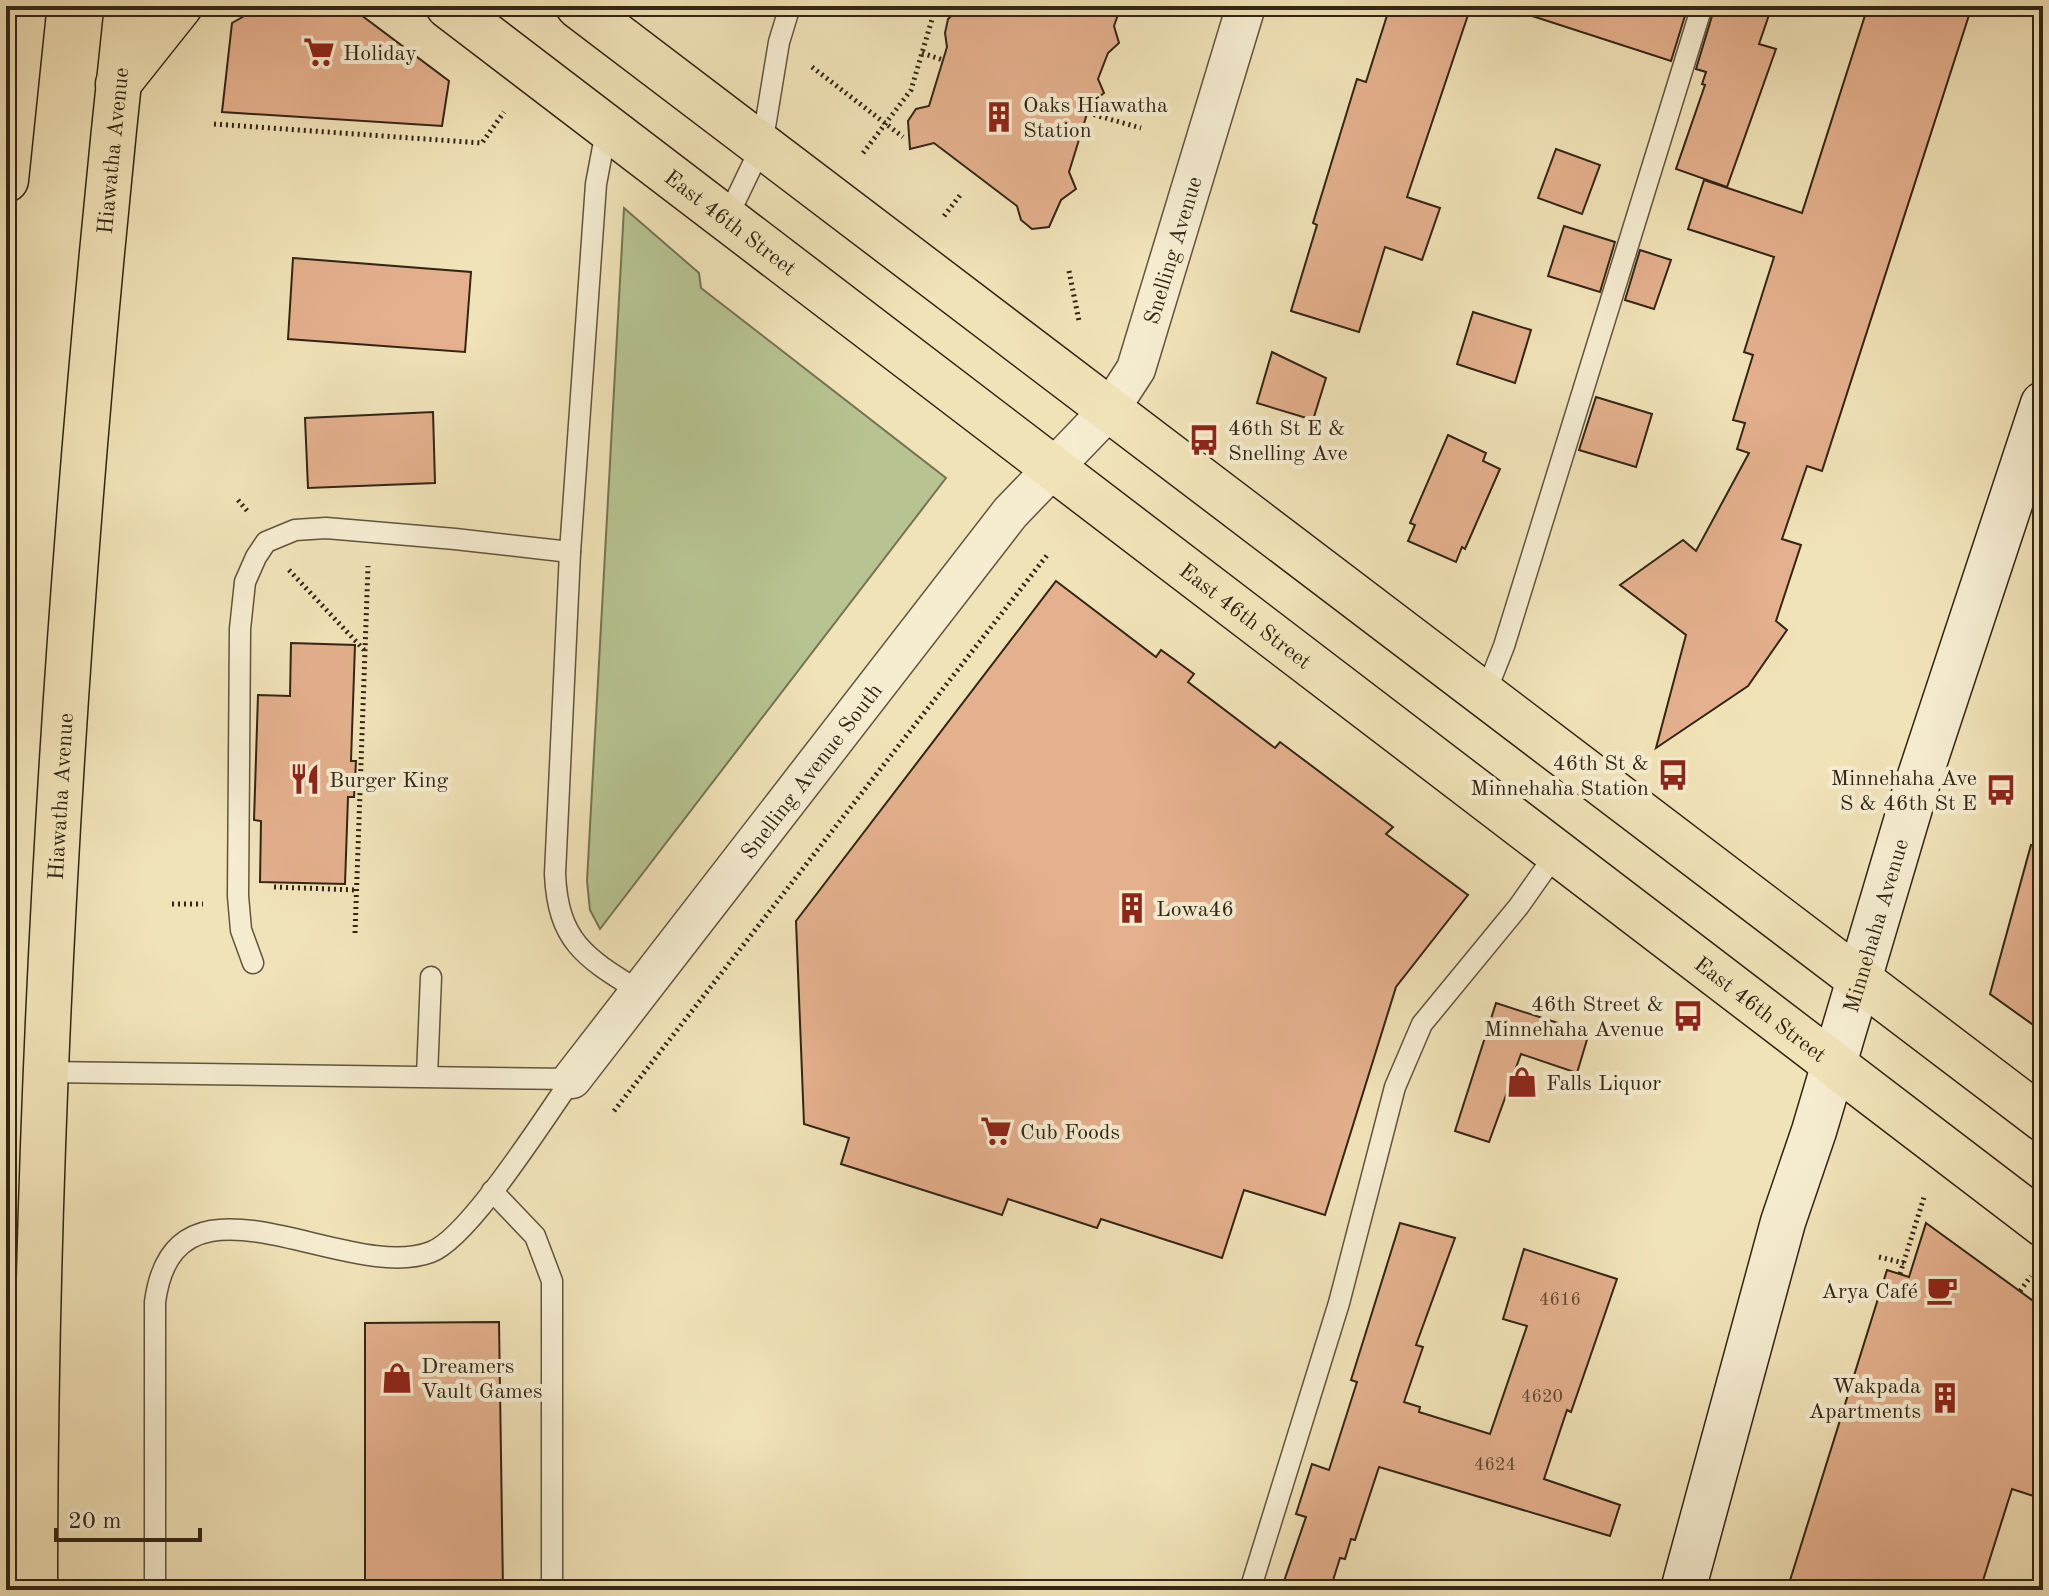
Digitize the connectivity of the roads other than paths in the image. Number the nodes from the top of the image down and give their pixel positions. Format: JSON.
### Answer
{"nodes":[{"id":1,"x":24,"y":6,"type":"edge"},
{"id":2,"x":127,"y":6,"type":"edge"},
{"id":3,"x":180,"y":6,"type":"edge"},
{"id":4,"x":578,"y":6,"type":"edge"},
{"id":5,"x":790,"y":6,"type":"edge"},
{"id":6,"x":1246,"y":6,"type":"edge"},
{"id":7,"x":1702,"y":6,"type":"edge"},
{"id":8,"x":471,"y":17,"type":"edge"},
{"id":9,"x":118,"y":84,"type":"junction"},
{"id":10,"x":607,"y":126,"type":"junction"},
{"id":11,"x":762,"y":145,"type":"junction"},
{"id":12,"x":6,"y":180,"type":"edge"},
{"id":13,"x":727,"y":218,"type":"junction"},
{"id":14,"x":2043,"y":404,"type":"edge"},
{"id":15,"x":1110,"y":409,"type":"junction"},
{"id":16,"x":1052,"y":467,"type":"junction"},
{"id":17,"x":570,"y":552,"type":"junction"},
{"id":18,"x":1485,"y":694,"type":"junction"},
{"id":19,"x":1557,"y":852,"type":"junction"},
{"id":20,"x":253,"y":963,"type":"dead end"},
{"id":21,"x":431,"y":977,"type":"dead end"},
{"id":22,"x":1859,"y":978,"type":"junction"},
{"id":23,"x":639,"y":991,"type":"junction"},
{"id":24,"x":1834,"y":1064,"type":"junction"},
{"id":25,"x":45,"y":1072,"type":"junction"},
{"id":26,"x":427,"y":1076,"type":"junction"},
{"id":27,"x":572,"y":1079,"type":"junction"},
{"id":28,"x":2043,"y":1119,"type":"edge"},
{"id":29,"x":492,"y":1191,"type":"junction"},
{"id":30,"x":2043,"y":1224,"type":"edge"},
{"id":31,"x":35,"y":1590,"type":"edge"},
{"id":32,"x":155,"y":1590,"type":"edge"},
{"id":33,"x":552,"y":1590,"type":"edge"},
{"id":34,"x":1250,"y":1590,"type":"edge"},
{"id":35,"x":1683,"y":1590,"type":"edge"}],
"edges":[{"from":1,"to":12,"type":"main road"},
{"from":2,"to":9,"type":"main road","name":"Hiawatha Avenue"},
{"from":3,"to":9,"type":"main road"},
{"from":4,"to":11,"type":"main road"},
{"from":5,"to":11,"type":"lane"},
{"from":6,"to":15,"type":"street","name":"Snelling Avenue"},
{"from":7,"to":18,"type":"lane"},
{"from":8,"to":10,"type":"main road","name":"East 46th Street"},
{"from":9,"to":25,"type":"main road","name":"Hiawatha Avenue"},
{"from":10,"to":13,"type":"main road","name":"East 46th Street"},
{"from":10,"to":17,"type":"lane"},
{"from":11,"to":13,"type":"lane"},
{"from":11,"to":15,"type":"main road"},
{"from":13,"to":16,"type":"main road","name":"East 46th Street"},
{"from":14,"to":22,"type":"main road","name":"Minnehaha Avenue"},
{"from":15,"to":16,"type":"street","name":"Snelling Avenue"},
{"from":15,"to":18,"type":"main road"},
{"from":16,"to":19,"type":"main road","name":"East 46th Street"},
{"from":16,"to":23,"type":"street","name":"Snelling Avenue South"},
{"from":17,"to":20,"type":"lane"},
{"from":17,"to":23,"type":"lane"},
{"from":18,"to":22,"type":"main road"},
{"from":19,"to":24,"type":"main road","name":"East 46th Street"},
{"from":19,"to":34,"type":"lane"},
{"from":21,"to":26,"type":"lane"},
{"from":22,"to":24,"type":"main road","name":"Minnehaha Avenue"},
{"from":22,"to":28,"type":"main road"},
{"from":23,"to":27,"type":"street","name":"Snelling Avenue South"},
{"from":24,"to":30,"type":"main road","name":"East 46th Street"},
{"from":24,"to":35,"type":"main road","name":"Minnehaha Avenue"},
{"from":25,"to":26,"type":"lane"},
{"from":25,"to":31,"type":"main road","name":"Hiawatha Avenue"},
{"from":26,"to":27,"type":"lane"},
{"from":27,"to":29,"type":"lane"},
{"from":29,"to":32,"type":"lane"},
{"from":29,"to":33,"type":"lane"}]}
